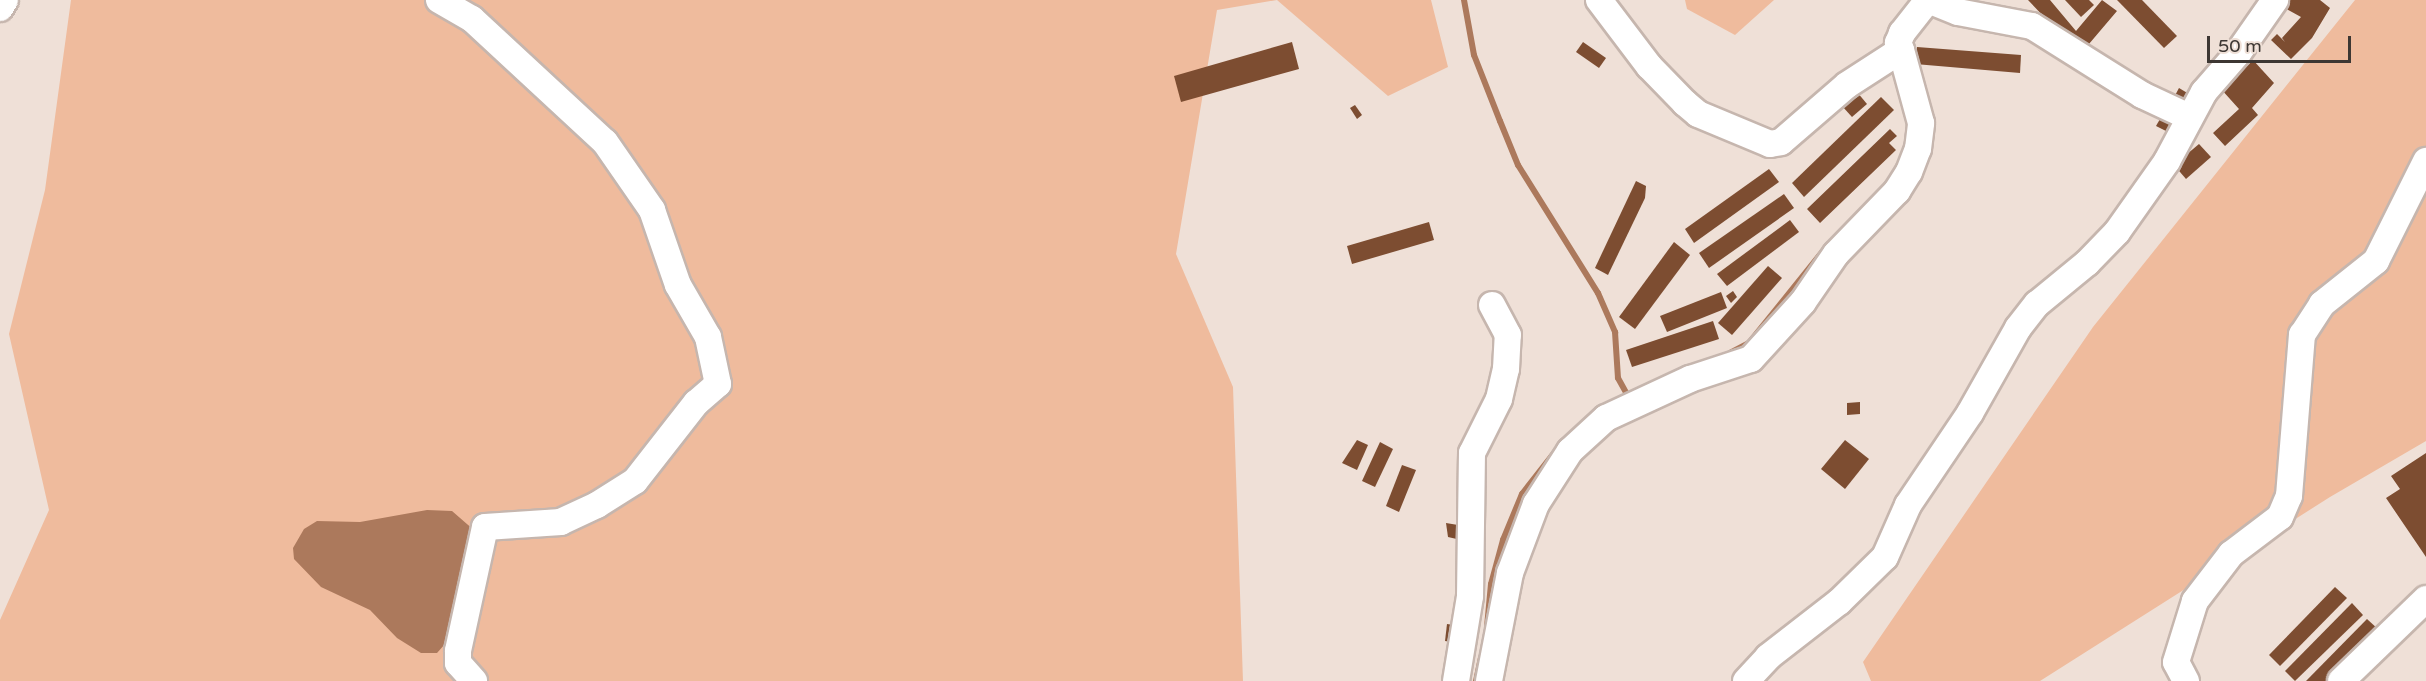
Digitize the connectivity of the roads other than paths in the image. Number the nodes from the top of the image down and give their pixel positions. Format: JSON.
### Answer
{"nodes":[{"id":1,"x":5,"y":0,"type":"edge"},
{"id":2,"x":439,"y":0,"type":"edge"},
{"id":3,"x":1599,"y":0,"type":"edge"},
{"id":4,"x":1928,"y":0,"type":"edge"},
{"id":5,"x":2275,"y":0,"type":"edge"},
{"id":6,"x":0,"y":8,"type":"edge"},
{"id":7,"x":1891,"y":56,"type":"junction"},
{"id":8,"x":2190,"y":117,"type":"junction"},
{"id":9,"x":2426,"y":161,"type":"edge"},
{"id":10,"x":1492,"y":305,"type":"dead end"},
{"id":11,"x":1489,"y":588,"type":"junction"},
{"id":12,"x":2426,"y":599,"type":"edge"},
{"id":13,"x":474,"y":681,"type":"edge"},
{"id":14,"x":1456,"y":681,"type":"edge"},
{"id":15,"x":1489,"y":681,"type":"edge"},
{"id":16,"x":1746,"y":681,"type":"edge"},
{"id":17,"x":2186,"y":681,"type":"edge"},
{"id":18,"x":2341,"y":681,"type":"edge"}],
"edges":[{"from":1,"to":6,"type":"street"},
{"from":2,"to":13,"type":"street"},
{"from":3,"to":7,"type":"street"},
{"from":4,"to":7,"type":"street"},
{"from":4,"to":8,"type":"street"},
{"from":5,"to":8,"type":"street"},
{"from":7,"to":11,"type":"street"},
{"from":8,"to":16,"type":"street"},
{"from":9,"to":17,"type":"street"},
{"from":10,"to":11,"type":"street"},
{"from":11,"to":14,"type":"street"},
{"from":11,"to":15,"type":"street"},
{"from":12,"to":18,"type":"street"}]}
